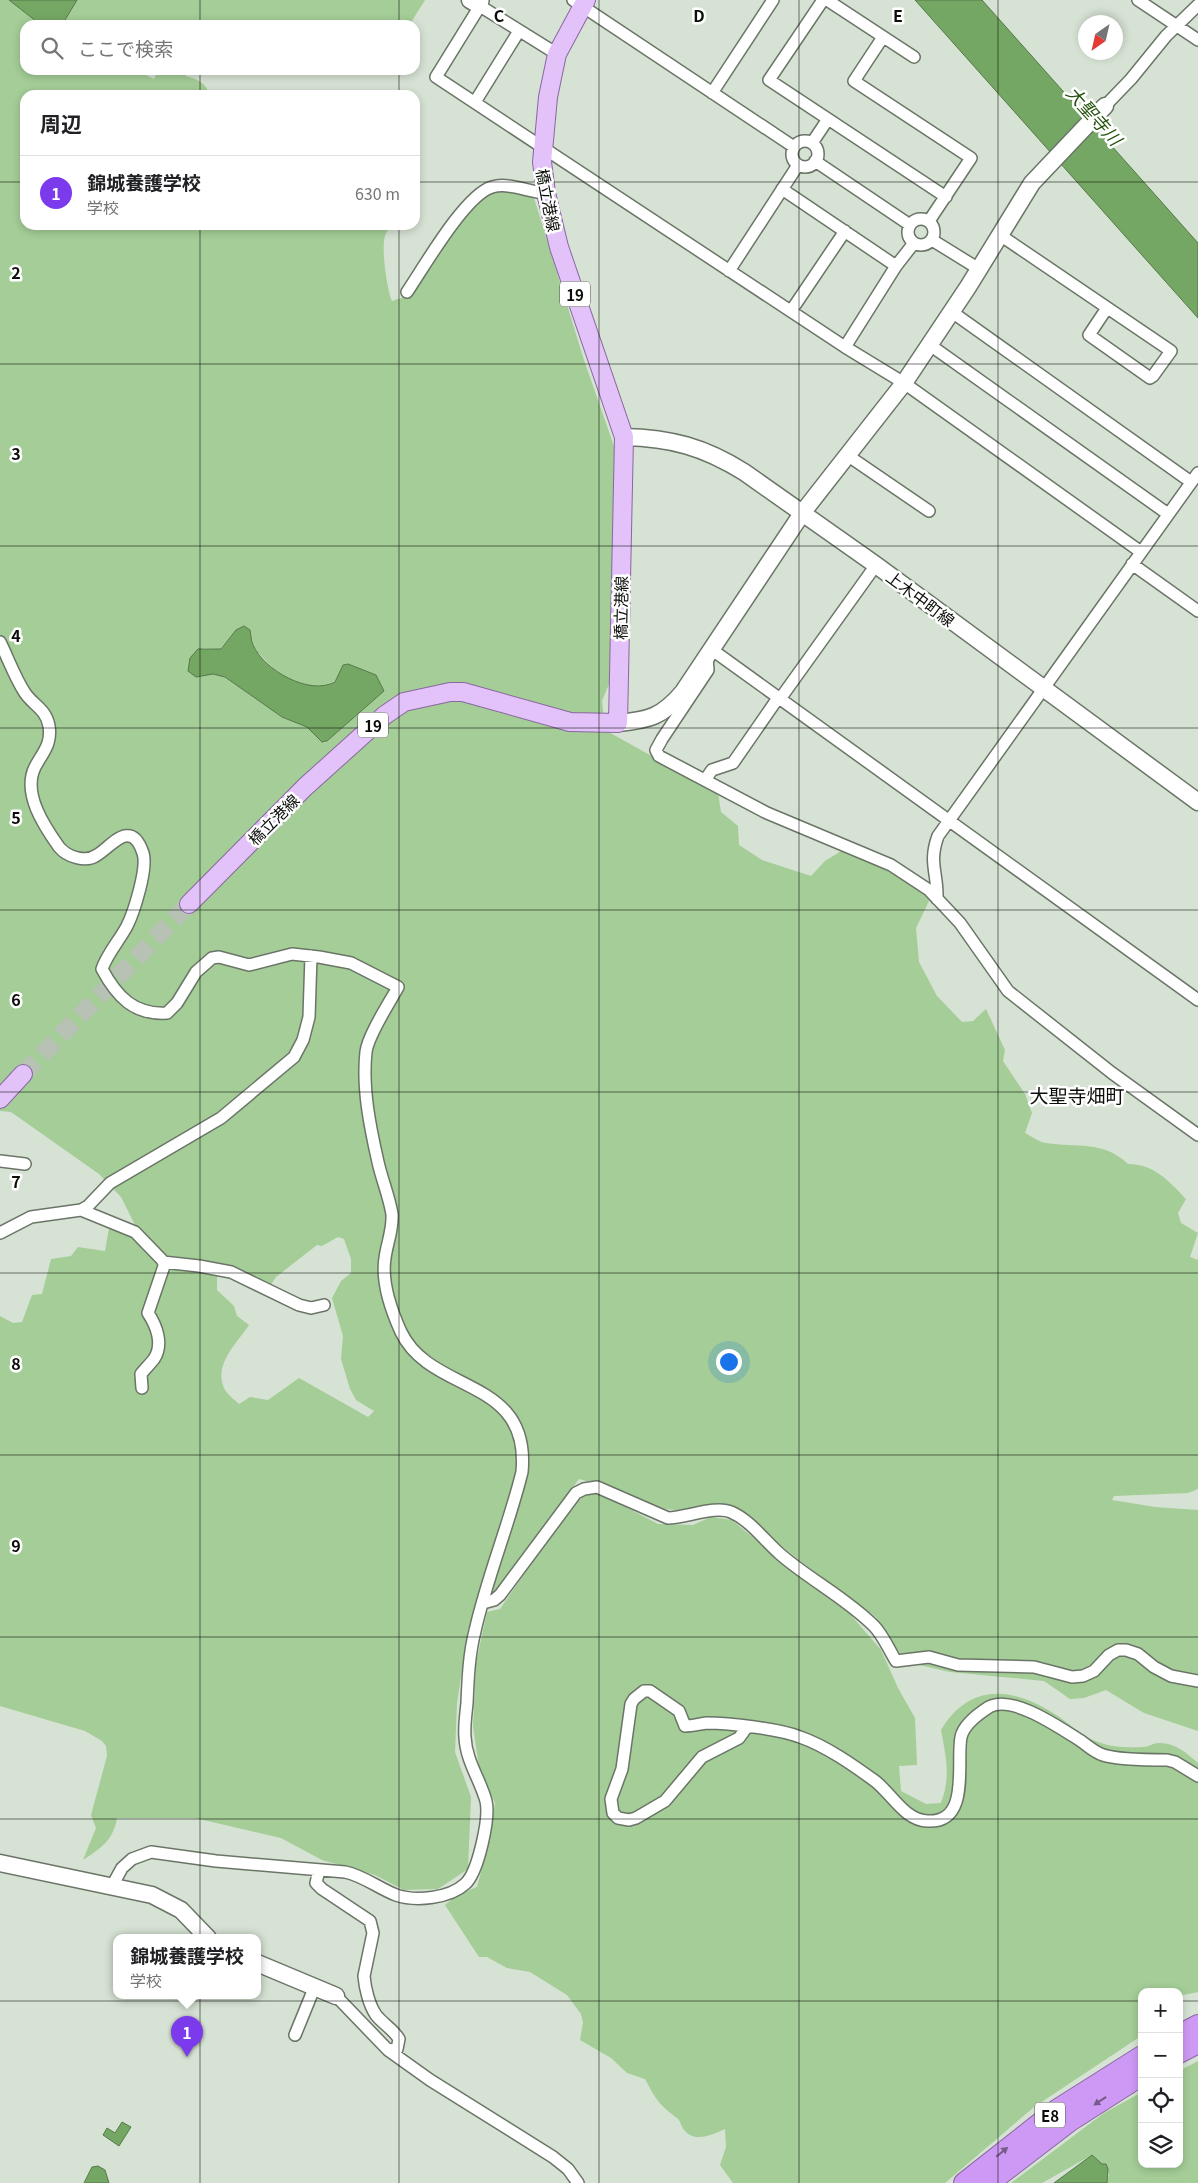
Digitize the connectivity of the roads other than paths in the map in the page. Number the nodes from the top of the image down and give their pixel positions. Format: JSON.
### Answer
{"nodes":[{"id":1,"x":773,"y":0,"type":"edge"},
{"id":2,"x":822,"y":0,"type":"edge"},
{"id":3,"x":827,"y":0,"type":"edge"},
{"id":4,"x":1138,"y":0,"type":"edge"},
{"id":5,"x":478,"y":2,"type":"edge"},
{"id":6,"x":580,"y":2,"type":"edge"},
{"id":7,"x":1198,"y":5,"type":"edge"},
{"id":8,"x":1178,"y":25,"type":"junction"},
{"id":9,"x":519,"y":31,"type":"junction"},
{"id":10,"x":883,"y":37,"type":"junction"},
{"id":11,"x":1198,"y":40,"type":"edge"},
{"id":12,"x":557,"y":54,"type":"junction"},
{"id":13,"x":914,"y":57,"type":"dead end"},
{"id":14,"x":712,"y":94,"type":"junction"},
{"id":15,"x":475,"y":102,"type":"junction"},
{"id":16,"x":1105,"y":106,"type":"joint"},
{"id":17,"x":828,"y":119,"type":"junction"},
{"id":18,"x":812,"y":143,"type":"junction"},
{"id":19,"x":542,"y":147,"type":"junction"},
{"id":20,"x":794,"y":147,"type":"junction"},
{"id":21,"x":816,"y":161,"type":"junction"},
{"id":22,"x":798,"y":165,"type":"junction"},
{"id":23,"x":782,"y":189,"type":"junction"},
{"id":24,"x":546,"y":193,"type":"junction"},
{"id":25,"x":946,"y":197,"type":"junction"},
{"id":26,"x":929,"y":221,"type":"junction"},
{"id":27,"x":910,"y":225,"type":"junction"},
{"id":28,"x":845,"y":231,"type":"junction"},
{"id":29,"x":1000,"y":236,"type":"junction"},
{"id":30,"x":932,"y":240,"type":"junction"},
{"id":31,"x":914,"y":243,"type":"junction"},
{"id":32,"x":896,"y":266,"type":"junction"},
{"id":33,"x":728,"y":270,"type":"junction"},
{"id":34,"x":979,"y":270,"type":"junction"},
{"id":35,"x":407,"y":292,"type":"dead end"},
{"id":36,"x":1106,"y":308,"type":"junction"},
{"id":37,"x":791,"y":312,"type":"junction"},
{"id":38,"x":952,"y":312,"type":"junction"},
{"id":39,"x":930,"y":345,"type":"junction"},
{"id":40,"x":845,"y":347,"type":"junction"},
{"id":41,"x":904,"y":383,"type":"junction"},
{"id":42,"x":624,"y":437,"type":"junction"},
{"id":43,"x":847,"y":455,"type":"junction"},
{"id":44,"x":1195,"y":477,"type":"edge"},
{"id":45,"x":929,"y":511,"type":"dead end"},
{"id":46,"x":803,"y":512,"type":"junction"},
{"id":47,"x":1168,"y":514,"type":"junction"},
{"id":48,"x":1141,"y":552,"type":"junction"},
{"id":49,"x":1132,"y":564,"type":"junction"},
{"id":50,"x":876,"y":565,"type":"junction"},
{"id":51,"x":1198,"y":611,"type":"edge"},
{"id":52,"x":0,"y":642,"type":"edge"},
{"id":53,"x":709,"y":652,"type":"junction"},
{"id":54,"x":1042,"y":689,"type":"junction"},
{"id":55,"x":779,"y":698,"type":"junction"},
{"id":56,"x":618,"y":723,"type":"junction"},
{"id":57,"x":705,"y":780,"type":"junction"},
{"id":58,"x":1198,"y":802,"type":"edge"},
{"id":59,"x":948,"y":820,"type":"junction"},
{"id":60,"x":937,"y":899,"type":"junction"},
{"id":61,"x":189,"y":904,"type":"tunnel mouth"},
{"id":62,"x":311,"y":956,"type":"junction"},
{"id":63,"x":1198,"y":1000,"type":"edge"},
{"id":64,"x":23,"y":1074,"type":"tunnel mouth"},
{"id":65,"x":0,"y":1099,"type":"edge"},
{"id":66,"x":1198,"y":1135,"type":"edge"},
{"id":67,"x":0,"y":1161,"type":"edge"},
{"id":68,"x":25,"y":1164,"type":"dead end"},
{"id":69,"x":81,"y":1210,"type":"junction"},
{"id":70,"x":0,"y":1233,"type":"edge"},
{"id":71,"x":164,"y":1262,"type":"junction"},
{"id":72,"x":324,"y":1306,"type":"dead end"},
{"id":73,"x":142,"y":1388,"type":"dead end"},
{"id":74,"x":483,"y":1603,"type":"junction"},
{"id":75,"x":1198,"y":1681,"type":"edge"},
{"id":76,"x":747,"y":1727,"type":"junction"},
{"id":77,"x":1198,"y":1776,"type":"edge"},
{"id":78,"x":0,"y":1863,"type":"edge"},
{"id":79,"x":319,"y":1870,"type":"junction"},
{"id":80,"x":112,"y":1886,"type":"junction"},
{"id":81,"x":204,"y":1934,"type":"edge"},
{"id":82,"x":261,"y":1965,"type":"edge"},
{"id":83,"x":315,"y":1986,"type":"junction"},
{"id":84,"x":336,"y":1996,"type":"joint"},
{"id":85,"x":1198,"y":2025,"type":"edge"},
{"id":86,"x":1183,"y":2033,"type":"edge"},
{"id":87,"x":295,"y":2035,"type":"dead end"},
{"id":88,"x":1198,"y":2043,"type":"edge"},
{"id":89,"x":388,"y":2050,"type":"junction"},
{"id":90,"x":1183,"y":2051,"type":"edge"},
{"id":91,"x":1138,"y":2059,"type":"edge"},
{"id":92,"x":1138,"y":2078,"type":"edge"},
{"id":93,"x":578,"y":2183,"type":"edge"},
{"id":94,"x":964,"y":2183,"type":"edge"},
{"id":95,"x":989,"y":2183,"type":"edge"}],
"edges":[{"from":1,"to":14,"type":"street"},
{"from":2,"to":17,"type":"street"},
{"from":3,"to":10,"type":"street"},
{"from":4,"to":8,"type":"street"},
{"from":5,"to":9,"type":"street"},
{"from":5,"to":15,"type":"street"},
{"from":6,"to":12,"type":"main road","name":"橋立港線","number":"19"},
{"from":6,"to":14,"type":"street"},
{"from":7,"to":8,"type":"street"},
{"from":8,"to":11,"type":"street"},
{"from":8,"to":16,"type":"street"},
{"from":9,"to":12,"type":"street"},
{"from":9,"to":15,"type":"street"},
{"from":10,"to":13,"type":"street"},
{"from":10,"to":25,"type":"street"},
{"from":12,"to":19,"type":"main road","name":"橋立港線","number":"19"},
{"from":14,"to":20,"type":"street"},
{"from":15,"to":19,"type":"street"},
{"from":16,"to":29,"type":"street"},
{"from":17,"to":18,"type":"street"},
{"from":17,"to":25,"type":"street"},
{"from":18,"to":20,"type":"street"},
{"from":18,"to":21,"type":"street"},
{"from":19,"to":24,"type":"main road","name":"橋立港線","number":"19"},
{"from":19,"to":33,"type":"street"},
{"from":20,"to":22,"type":"street"},
{"from":21,"to":22,"type":"street"},
{"from":21,"to":27,"type":"street"},
{"from":22,"to":23,"type":"street"},
{"from":23,"to":28,"type":"street"},
{"from":23,"to":33,"type":"street"},
{"from":24,"to":35,"type":"street"},
{"from":24,"to":42,"type":"main road","name":"橋立港線","number":"19"},
{"from":25,"to":26,"type":"street"},
{"from":26,"to":27,"type":"street"},
{"from":26,"to":30,"type":"street"},
{"from":27,"to":31,"type":"street"},
{"from":28,"to":32,"type":"street"},
{"from":28,"to":37,"type":"street"},
{"from":29,"to":34,"type":"street"},
{"from":29,"to":36,"type":"street"},
{"from":30,"to":31,"type":"street"},
{"from":30,"to":34,"type":"street"},
{"from":31,"to":32,"type":"street"},
{"from":32,"to":40,"type":"street"},
{"from":33,"to":37,"type":"street"},
{"from":34,"to":38,"type":"street"},
{"from":36,"to":36,"type":"street"},
{"from":37,"to":40,"type":"street"},
{"from":38,"to":39,"type":"street"},
{"from":38,"to":44,"type":"street"},
{"from":39,"to":41,"type":"street"},
{"from":39,"to":47,"type":"street"},
{"from":40,"to":41,"type":"street"},
{"from":41,"to":43,"type":"street"},
{"from":41,"to":48,"type":"street"},
{"from":42,"to":46,"type":"street","name":"上木中町線"},
{"from":42,"to":56,"type":"main road","name":"橋立港線","number":"19"},
{"from":43,"to":45,"type":"street"},
{"from":43,"to":46,"type":"street"},
{"from":44,"to":47,"type":"street"},
{"from":46,"to":50,"type":"street","name":"上木中町線"},
{"from":46,"to":53,"type":"street"},
{"from":47,"to":48,"type":"street"},
{"from":48,"to":49,"type":"street"},
{"from":49,"to":51,"type":"street"},
{"from":49,"to":54,"type":"street"},
{"from":50,"to":54,"type":"street","name":"上木中町線"},
{"from":50,"to":55,"type":"street"},
{"from":52,"to":62,"type":"street"},
{"from":53,"to":55,"type":"street"},
{"from":53,"to":56,"type":"street"},
{"from":53,"to":57,"type":"street"},
{"from":54,"to":58,"type":"street","name":"上木中町線"},
{"from":54,"to":59,"type":"street"},
{"from":55,"to":57,"type":"street"},
{"from":55,"to":59,"type":"street"},
{"from":56,"to":61,"type":"main road","name":"橋立港線","number":"19"},
{"from":57,"to":60,"type":"street"},
{"from":59,"to":60,"type":"street"},
{"from":59,"to":63,"type":"street"},
{"from":60,"to":66,"type":"street"},
{"from":62,"to":69,"type":"street"},
{"from":62,"to":74,"type":"street"},
{"from":64,"to":65,"type":"main road"},
{"from":67,"to":68,"type":"street"},
{"from":69,"to":70,"type":"street"},
{"from":69,"to":71,"type":"street"},
{"from":71,"to":72,"type":"street"},
{"from":71,"to":73,"type":"street"},
{"from":74,"to":75,"type":"street"},
{"from":74,"to":79,"type":"street"},
{"from":76,"to":76,"type":"street"},
{"from":76,"to":77,"type":"street"},
{"from":78,"to":80,"type":"street"},
{"from":79,"to":80,"type":"street"},
{"from":79,"to":89,"type":"street"},
{"from":80,"to":81,"type":"street"},
{"from":82,"to":83,"type":"street"},
{"from":83,"to":84,"type":"street"},
{"from":83,"to":87,"type":"street"},
{"from":84,"to":89,"type":"street"},
{"from":85,"to":86,"type":"highway"},
{"from":88,"to":90,"type":"highway"},
{"from":89,"to":93,"type":"street"},
{"from":94,"to":91,"type":"highway","number":"E8","one_way":true},
{"from":92,"to":95,"type":"highway","number":"E8","one_way":true}]}
